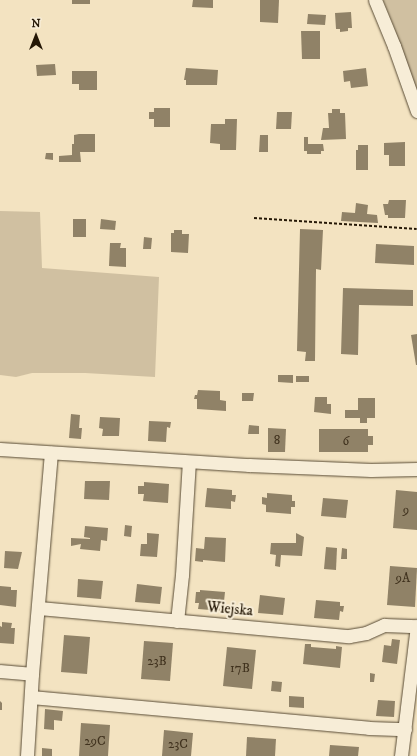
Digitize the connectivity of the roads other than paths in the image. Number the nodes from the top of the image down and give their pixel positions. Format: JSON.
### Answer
{"nodes":[{"id":1,"x":375,"y":0,"type":"edge"},
{"id":2,"x":417,"y":111,"type":"edge"},
{"id":3,"x":0,"y":449,"type":"edge"},
{"id":4,"x":51,"y":453,"type":"junction"},
{"id":5,"x":189,"y":462,"type":"junction"},
{"id":6,"x":417,"y":469,"type":"edge"},
{"id":7,"x":39,"y":608,"type":"junction"},
{"id":8,"x":177,"y":620,"type":"junction"},
{"id":9,"x":417,"y":626,"type":"edge"},
{"id":10,"x":0,"y":671,"type":"edge"},
{"id":11,"x":32,"y":674,"type":"junction"},
{"id":12,"x":31,"y":697,"type":"junction"},
{"id":13,"x":404,"y":729,"type":"junction"},
{"id":14,"x":27,"y":756,"type":"edge"},
{"id":15,"x":401,"y":756,"type":"edge"}],
"edges":[{"from":1,"to":2,"type":"street"},
{"from":3,"to":4,"type":"street"},
{"from":4,"to":5,"type":"street"},
{"from":4,"to":7,"type":"street"},
{"from":5,"to":6,"type":"street"},
{"from":5,"to":8,"type":"street"},
{"from":7,"to":8,"type":"street","name":"Wiejska"},
{"from":7,"to":11,"type":"street"},
{"from":8,"to":9,"type":"street","name":"Wiejska"},
{"from":9,"to":13,"type":"street","name":"Wiejska"},
{"from":10,"to":11,"type":"street"},
{"from":11,"to":12,"type":"street"},
{"from":12,"to":13,"type":"street"},
{"from":12,"to":14,"type":"street"},
{"from":13,"to":15,"type":"street","name":"Wiejska"}]}
